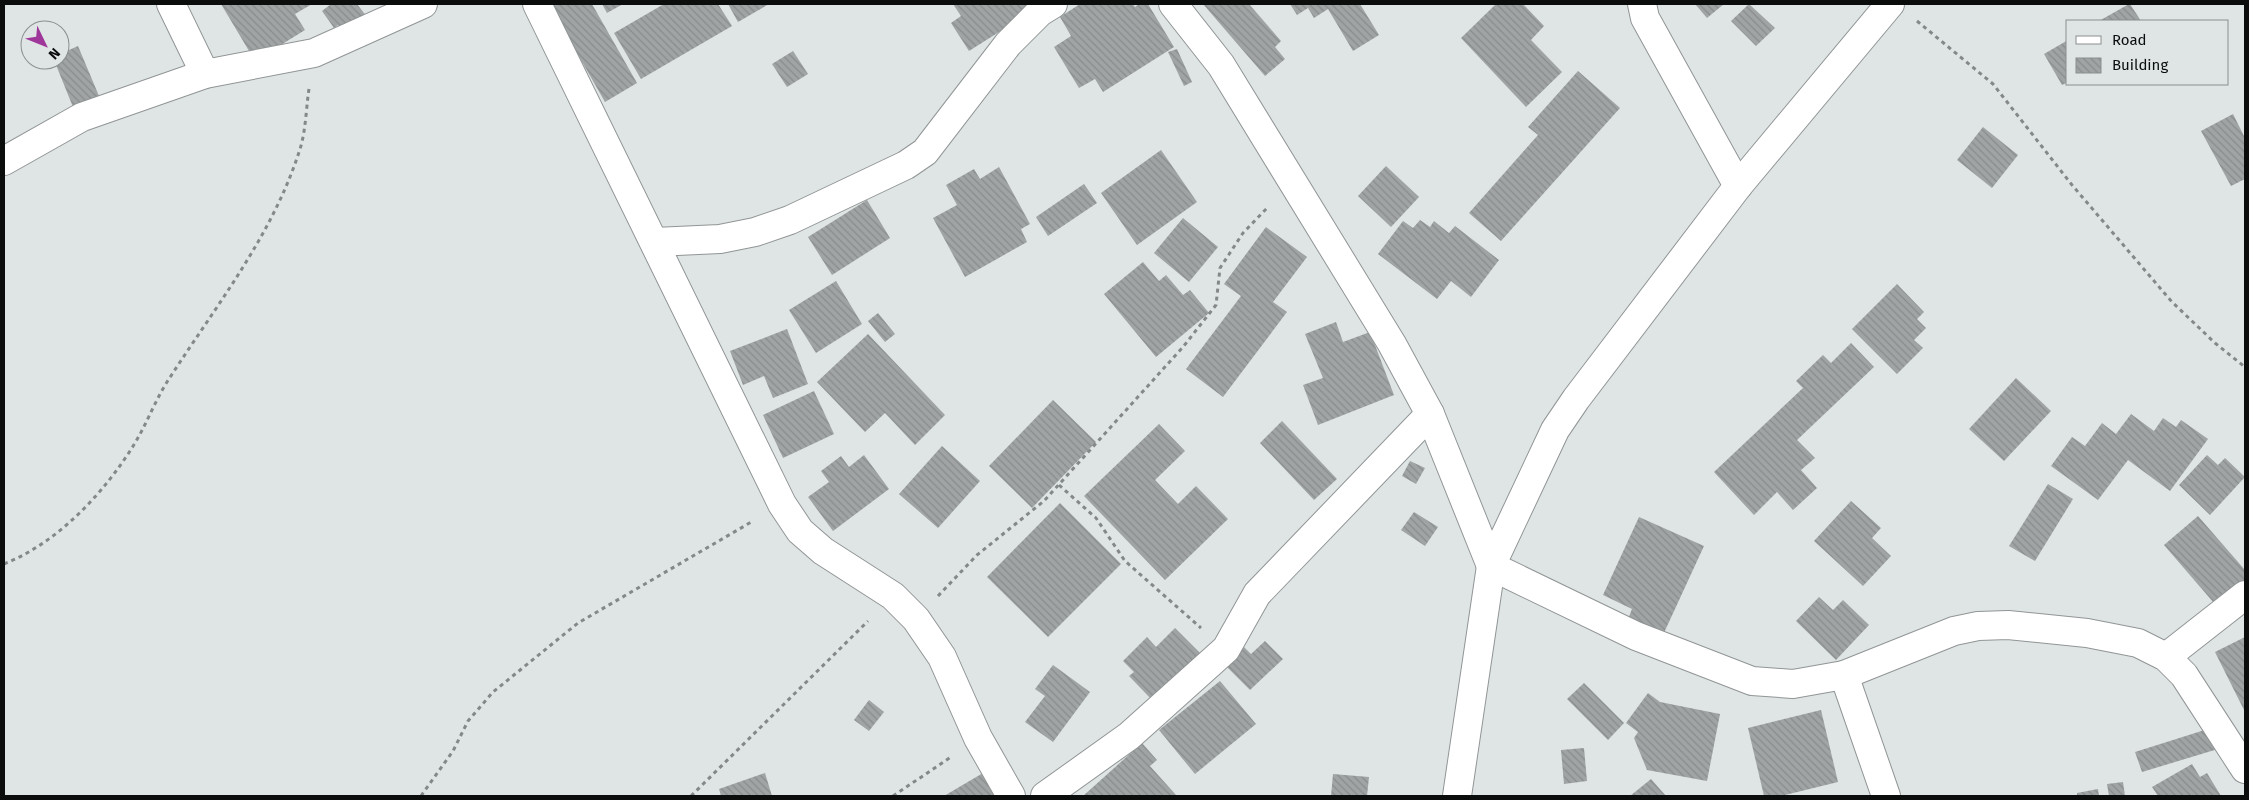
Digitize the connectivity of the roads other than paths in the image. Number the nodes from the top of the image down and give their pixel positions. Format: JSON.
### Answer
{"nodes":[{"id":1,"x":171,"y":4,"type":"edge"},
{"id":2,"x":423,"y":4,"type":"edge"},
{"id":3,"x":537,"y":4,"type":"edge"},
{"id":4,"x":1053,"y":4,"type":"edge"},
{"id":5,"x":1173,"y":4,"type":"edge"},
{"id":6,"x":1642,"y":4,"type":"edge"},
{"id":7,"x":1901,"y":10,"type":"edge"},
{"id":8,"x":205,"y":74,"type":"junction"},
{"id":9,"x":4,"y":161,"type":"edge"},
{"id":10,"x":1738,"y":186,"type":"junction"},
{"id":11,"x":655,"y":242,"type":"junction"},
{"id":12,"x":1430,"y":414,"type":"junction"},
{"id":13,"x":1491,"y":566,"type":"junction"},
{"id":14,"x":2245,"y":595,"type":"edge"},
{"id":15,"x":2166,"y":657,"type":"junction"},
{"id":16,"x":1844,"y":675,"type":"junction"},
{"id":17,"x":2245,"y":768,"type":"edge"},
{"id":18,"x":1011,"y":796,"type":"edge"},
{"id":19,"x":1045,"y":796,"type":"edge"},
{"id":20,"x":1457,"y":796,"type":"edge"},
{"id":21,"x":1886,"y":796,"type":"edge"}],
"edges":[{"from":1,"to":8,"type":"street"},
{"from":2,"to":8,"type":"street"},
{"from":3,"to":11,"type":"street"},
{"from":4,"to":11,"type":"street"},
{"from":5,"to":12,"type":"street"},
{"from":6,"to":10,"type":"street"},
{"from":7,"to":10,"type":"street"},
{"from":8,"to":9,"type":"street"},
{"from":10,"to":13,"type":"street"},
{"from":11,"to":18,"type":"street"},
{"from":12,"to":13,"type":"street"},
{"from":12,"to":19,"type":"street"},
{"from":13,"to":16,"type":"street"},
{"from":13,"to":20,"type":"street"},
{"from":14,"to":15,"type":"street"},
{"from":15,"to":16,"type":"street"},
{"from":15,"to":17,"type":"street"},
{"from":16,"to":21,"type":"street"}]}
